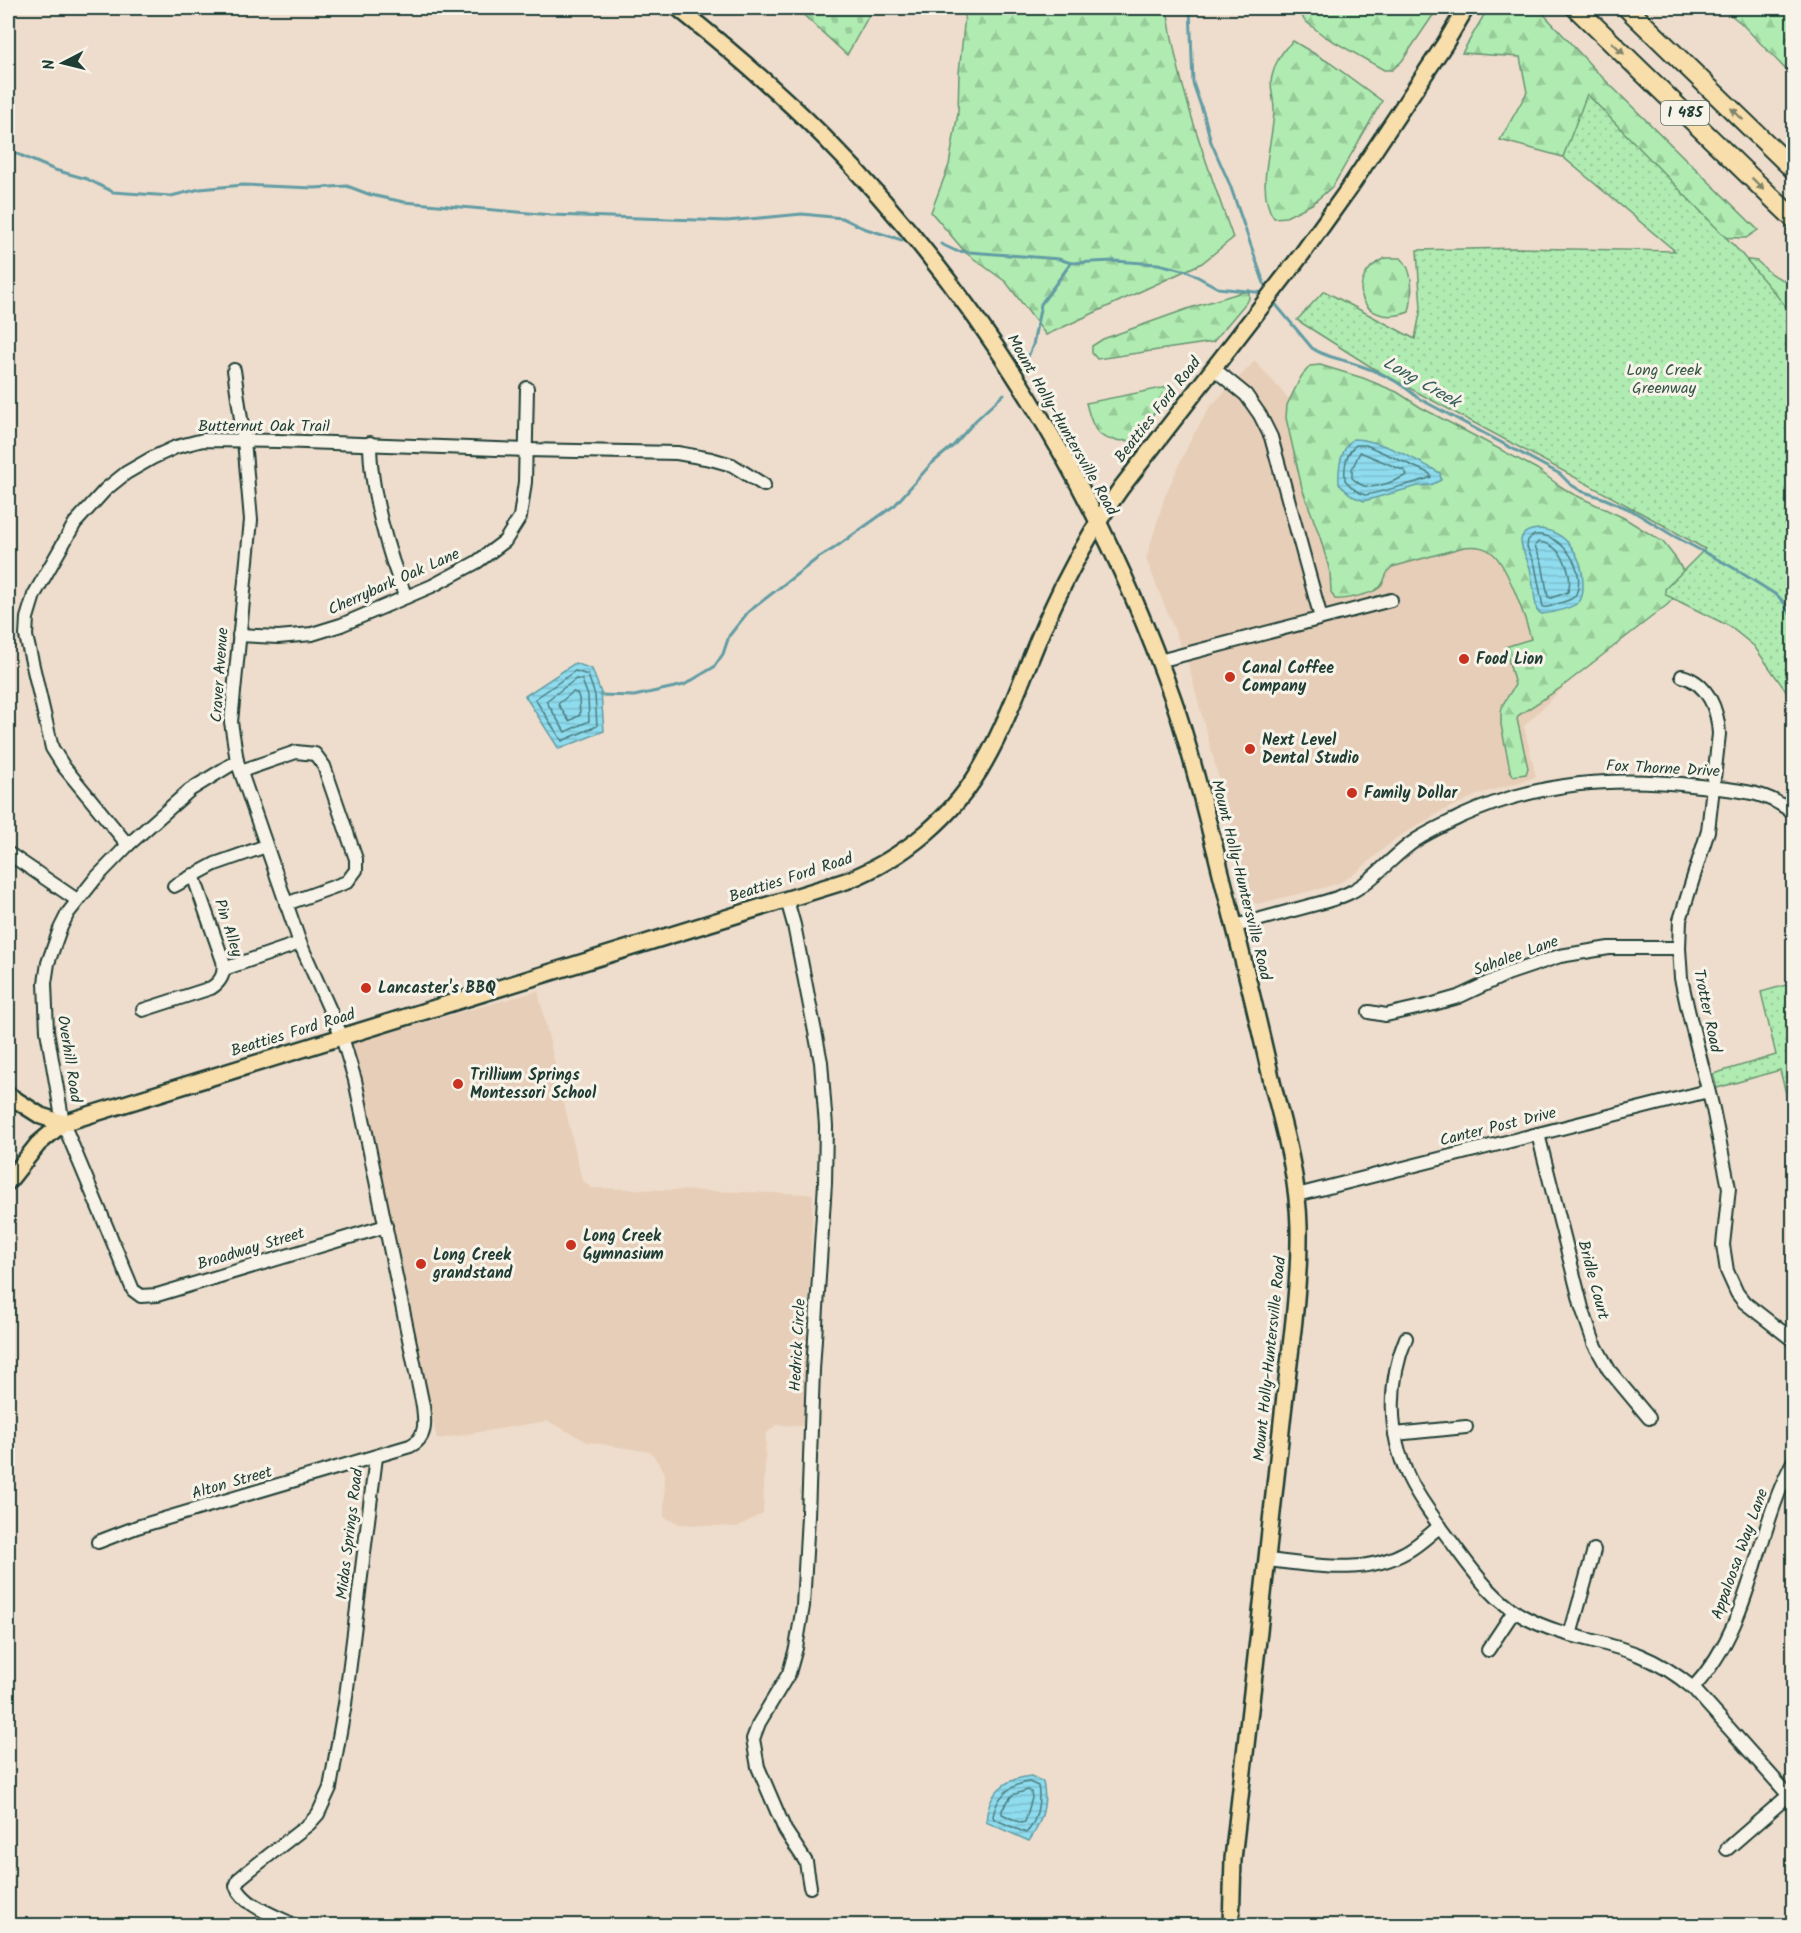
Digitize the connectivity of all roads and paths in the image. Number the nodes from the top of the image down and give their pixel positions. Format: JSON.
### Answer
{"nodes":[{"id":1,"x":678,"y":8,"type":"edge"},
{"id":2,"x":1466,"y":8,"type":"edge"},
{"id":3,"x":1576,"y":8,"type":"edge"},
{"id":4,"x":1627,"y":8,"type":"edge"},
{"id":5,"x":1794,"y":170,"type":"edge"},
{"id":6,"x":1794,"y":219,"type":"edge"},
{"id":7,"x":1213,"y":368,"type":"junction"},
{"id":8,"x":234,"y":370,"type":"dead end"},
{"id":9,"x":527,"y":388,"type":"dead end"},
{"id":10,"x":244,"y":440,"type":"junction"},
{"id":11,"x":370,"y":443,"type":"junction"},
{"id":12,"x":526,"y":450,"type":"junction"},
{"id":13,"x":764,"y":485,"type":"dead end"},
{"id":14,"x":1098,"y":521,"type":"junction"},
{"id":15,"x":406,"y":597,"type":"junction"},
{"id":16,"x":1391,"y":600,"type":"dead end"},
{"id":17,"x":1322,"y":618,"type":"junction"},
{"id":18,"x":239,"y":635,"type":"junction"},
{"id":19,"x":1159,"y":661,"type":"junction"},
{"id":20,"x":1682,"y":676,"type":"dead end"},
{"id":21,"x":239,"y":766,"type":"junction"},
{"id":22,"x":1714,"y":788,"type":"junction"},
{"id":23,"x":1794,"y":814,"type":"edge"},
{"id":24,"x":128,"y":845,"type":"junction"},
{"id":25,"x":266,"y":846,"type":"junction"},
{"id":26,"x":8,"y":853,"type":"edge"},
{"id":27,"x":194,"y":875,"type":"junction"},
{"id":28,"x":174,"y":886,"type":"dead end"},
{"id":29,"x":77,"y":900,"type":"junction"},
{"id":30,"x":786,"y":900,"type":"junction"},
{"id":31,"x":286,"y":904,"type":"junction"},
{"id":32,"x":1235,"y":926,"type":"junction"},
{"id":33,"x":300,"y":943,"type":"junction"},
{"id":34,"x":1678,"y":948,"type":"junction"},
{"id":35,"x":224,"y":969,"type":"junction"},
{"id":36,"x":143,"y":1010,"type":"dead end"},
{"id":37,"x":1369,"y":1012,"type":"dead end"},
{"id":38,"x":342,"y":1037,"type":"junction"},
{"id":39,"x":1708,"y":1091,"type":"junction"},
{"id":40,"x":8,"y":1095,"type":"edge"},
{"id":41,"x":63,"y":1123,"type":"junction"},
{"id":42,"x":1538,"y":1134,"type":"junction"},
{"id":43,"x":8,"y":1182,"type":"edge"},
{"id":44,"x":1297,"y":1195,"type":"junction"},
{"id":45,"x":386,"y":1226,"type":"junction"},
{"id":46,"x":131,"y":1284,"type":"joint"},
{"id":47,"x":1406,"y":1338,"type":"dead end"},
{"id":48,"x":1794,"y":1341,"type":"edge"},
{"id":49,"x":1649,"y":1418,"type":"dead end"},
{"id":50,"x":1466,"y":1427,"type":"dead end"},
{"id":51,"x":1395,"y":1434,"type":"junction"},
{"id":52,"x":376,"y":1457,"type":"junction"},
{"id":53,"x":1794,"y":1460,"type":"edge"},
{"id":54,"x":1440,"y":1526,"type":"junction"},
{"id":55,"x":98,"y":1542,"type":"dead end"},
{"id":56,"x":1594,"y":1550,"type":"dead end"},
{"id":57,"x":1268,"y":1560,"type":"junction"},
{"id":58,"x":1514,"y":1611,"type":"junction"},
{"id":59,"x":1570,"y":1635,"type":"junction"},
{"id":60,"x":1488,"y":1650,"type":"dead end"},
{"id":61,"x":1694,"y":1688,"type":"junction"},
{"id":62,"x":1791,"y":1798,"type":"edge"},
{"id":63,"x":1728,"y":1849,"type":"dead end"},
{"id":64,"x":810,"y":1887,"type":"dead end"},
{"id":65,"x":296,"y":1926,"type":"edge"},
{"id":66,"x":1231,"y":1926,"type":"edge"}],
"edges":[{"from":1,"to":14,"type":"main road","name":"Mount Holly-Huntersville Road"},
{"from":2,"to":7,"type":"main road","name":"Beatties Ford Road"},
{"from":3,"to":6,"type":"highway","number":"I 485","one_way":true},
{"from":5,"to":4,"type":"highway","number":"I 485","one_way":true},
{"from":7,"to":14,"type":"main road","name":"Beatties Ford Road"},
{"from":7,"to":17,"type":"street"},
{"from":8,"to":10,"type":"street","name":"Craver Avenue"},
{"from":9,"to":12,"type":"street","name":"Cherrybark Oak Lane"},
{"from":10,"to":11,"type":"street","name":"Butternut Oak Trail"},
{"from":10,"to":18,"type":"street","name":"Craver Avenue"},
{"from":10,"to":24,"type":"street","name":"Butternut Oak Trail"},
{"from":11,"to":12,"type":"street","name":"Butternut Oak Trail"},
{"from":11,"to":15,"type":"street"},
{"from":12,"to":13,"type":"street","name":"Butternut Oak Trail"},
{"from":12,"to":15,"type":"street","name":"Cherrybark Oak Lane"},
{"from":14,"to":19,"type":"main road","name":"Mount Holly-Huntersville Road"},
{"from":14,"to":30,"type":"main road","name":"Beatties Ford Road"},
{"from":15,"to":18,"type":"street","name":"Cherrybark Oak Lane"},
{"from":16,"to":17,"type":"street"},
{"from":17,"to":19,"type":"street"},
{"from":18,"to":21,"type":"street","name":"Craver Avenue"},
{"from":19,"to":32,"type":"main road","name":"Mount Holly-Huntersville Road"},
{"from":20,"to":22,"type":"street","name":"Trotter Road"},
{"from":21,"to":24,"type":"street","name":"Overhill Road"},
{"from":21,"to":25,"type":"street","name":"Craver Avenue"},
{"from":21,"to":31,"type":"street","name":"Overhill Road"},
{"from":22,"to":23,"type":"street","name":"Fox Thorne Drive"},
{"from":22,"to":32,"type":"street","name":"Fox Thorne Drive"},
{"from":22,"to":34,"type":"street","name":"Trotter Road"},
{"from":24,"to":29,"type":"street","name":"Overhill Road"},
{"from":25,"to":27,"type":"street"},
{"from":25,"to":31,"type":"street","name":"Craver Avenue"},
{"from":26,"to":29,"type":"street"},
{"from":27,"to":28,"type":"street"},
{"from":27,"to":35,"type":"street","name":"Pin Alley"},
{"from":29,"to":41,"type":"street","name":"Overhill Road"},
{"from":30,"to":38,"type":"main road","name":"Beatties Ford Road"},
{"from":30,"to":64,"type":"street","name":"Hedrick Circle"},
{"from":31,"to":33,"type":"street","name":"Craver Avenue"},
{"from":32,"to":44,"type":"main road","name":"Mount Holly-Huntersville Road"},
{"from":33,"to":35,"type":"street"},
{"from":33,"to":38,"type":"street","name":"Craver Avenue"},
{"from":34,"to":37,"type":"street","name":"Sahalee Lane"},
{"from":34,"to":39,"type":"street","name":"Trotter Road"},
{"from":35,"to":36,"type":"street","name":"Pin Alley"},
{"from":38,"to":41,"type":"main road","name":"Beatties Ford Road"},
{"from":38,"to":45,"type":"street","name":"Midas Springs Road"},
{"from":39,"to":42,"type":"street","name":"Canter Post Drive"},
{"from":39,"to":48,"type":"street","name":"Trotter Road"},
{"from":40,"to":41,"type":"main road"},
{"from":41,"to":43,"type":"main road","name":"Beatties Ford Road"},
{"from":41,"to":46,"type":"street","name":"Overhill Road"},
{"from":42,"to":44,"type":"street","name":"Canter Post Drive"},
{"from":42,"to":49,"type":"street","name":"Bridle Court"},
{"from":44,"to":57,"type":"main road","name":"Mount Holly-Huntersville Road"},
{"from":45,"to":46,"type":"street","name":"Broadway Street"},
{"from":45,"to":52,"type":"street","name":"Midas Springs Road"},
{"from":47,"to":51,"type":"street"},
{"from":50,"to":51,"type":"street"},
{"from":51,"to":54,"type":"street"},
{"from":52,"to":55,"type":"street","name":"Alton Street"},
{"from":52,"to":65,"type":"street","name":"Midas Springs Road"},
{"from":53,"to":61,"type":"street","name":"Appaloosa Way Lane"},
{"from":54,"to":57,"type":"street"},
{"from":54,"to":58,"type":"street"},
{"from":56,"to":59,"type":"street"},
{"from":57,"to":66,"type":"main road","name":"Mount Holly-Huntersville Road"},
{"from":58,"to":59,"type":"street"},
{"from":58,"to":60,"type":"street"},
{"from":59,"to":61,"type":"street"},
{"from":61,"to":62,"type":"street"},
{"from":62,"to":63,"type":"street"}]}
